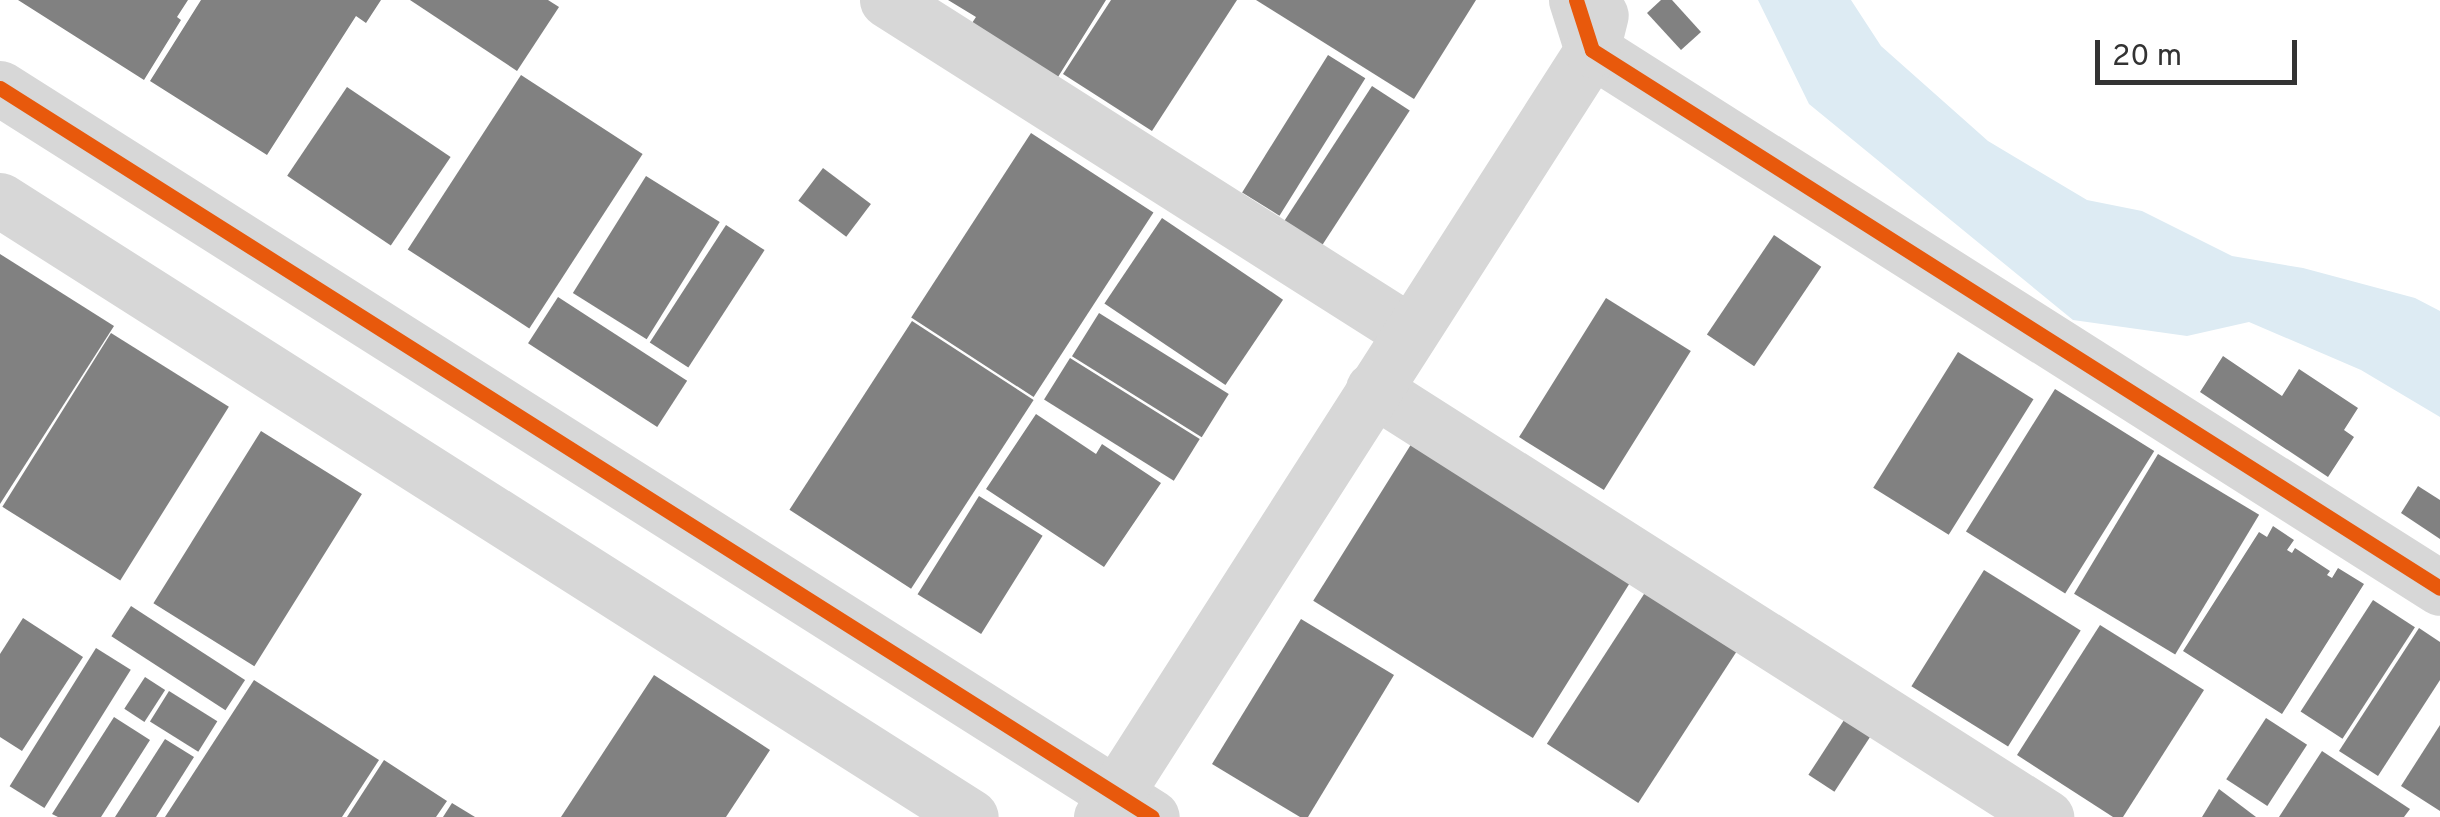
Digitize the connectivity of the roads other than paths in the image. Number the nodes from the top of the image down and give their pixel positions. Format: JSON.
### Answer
{"nodes":[{"id":1,"x":887,"y":0,"type":"edge"},
{"id":2,"x":1591,"y":17,"type":"edge"},
{"id":3,"x":0,"y":88,"type":"edge"},
{"id":4,"x":0,"y":200,"type":"edge"},
{"id":5,"x":1410,"y":332,"type":"junction"},
{"id":6,"x":1373,"y":389,"type":"junction"},
{"id":7,"x":2440,"y":588,"type":"edge"},
{"id":8,"x":1123,"y":809,"type":"edge"},
{"id":9,"x":972,"y":817,"type":"edge"},
{"id":10,"x":2046,"y":817,"type":"edge"}],
"edges":[{"from":1,"to":5,"type":"street"},
{"from":2,"to":5,"type":"street"},
{"from":2,"to":7,"type":"street"},
{"from":3,"to":8,"type":"street"},
{"from":4,"to":9,"type":"street"},
{"from":5,"to":6,"type":"street"},
{"from":6,"to":8,"type":"street"},
{"from":6,"to":10,"type":"street"}]}
